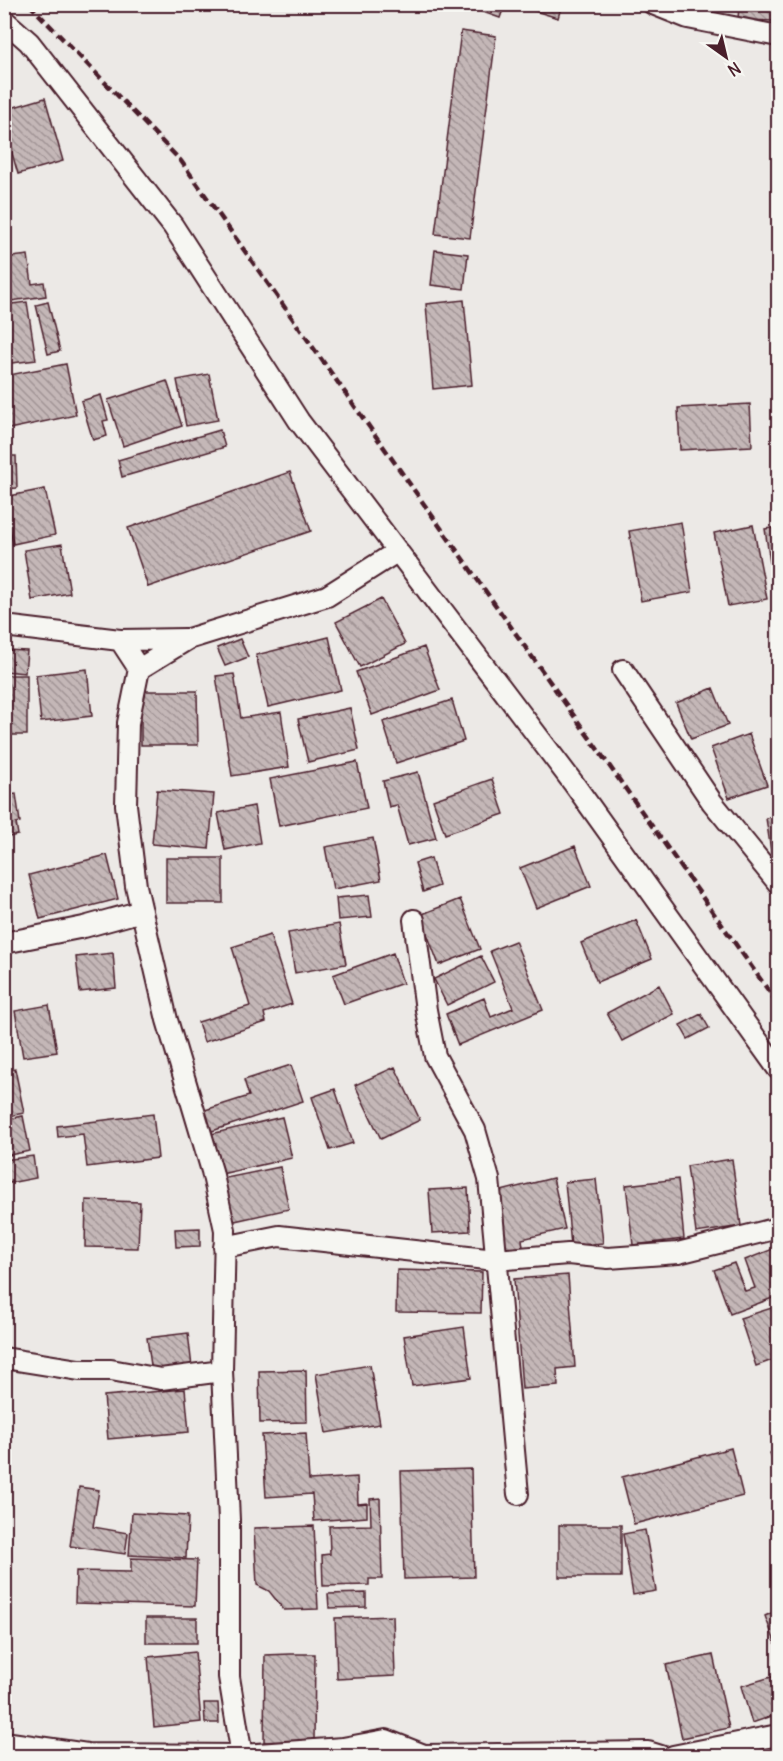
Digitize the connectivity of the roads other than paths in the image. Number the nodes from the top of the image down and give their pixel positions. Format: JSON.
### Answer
{"nodes":[{"id":1,"x":653,"y":4,"type":"edge"},
{"id":2,"x":4,"y":20,"type":"edge"},
{"id":3,"x":778,"y":36,"type":"edge"},
{"id":4,"x":398,"y":551,"type":"junction"},
{"id":5,"x":4,"y":626,"type":"edge"},
{"id":6,"x":189,"y":639,"type":"junction"},
{"id":7,"x":120,"y":640,"type":"junction"},
{"id":8,"x":139,"y":669,"type":"junction"},
{"id":9,"x":622,"y":670,"type":"dead end"},
{"id":10,"x":778,"y":880,"type":"edge"},
{"id":11,"x":142,"y":911,"type":"junction"},
{"id":12,"x":414,"y":920,"type":"dead end"},
{"id":13,"x":4,"y":943,"type":"edge"},
{"id":14,"x":778,"y":1069,"type":"edge"},
{"id":15,"x":778,"y":1227,"type":"edge"},
{"id":16,"x":224,"y":1247,"type":"junction"},
{"id":17,"x":495,"y":1260,"type":"junction"},
{"id":18,"x":4,"y":1358,"type":"edge"},
{"id":19,"x":222,"y":1371,"type":"junction"},
{"id":20,"x":518,"y":1494,"type":"dead end"},
{"id":21,"x":778,"y":1735,"type":"edge"},
{"id":22,"x":4,"y":1742,"type":"edge"},
{"id":23,"x":408,"y":1752,"type":"edge"},
{"id":24,"x":242,"y":1756,"type":"edge"},
{"id":25,"x":661,"y":1756,"type":"edge"},
{"id":26,"x":673,"y":1756,"type":"edge"}],
"edges":[{"from":1,"to":3,"type":"street"},
{"from":2,"to":4,"type":"street"},
{"from":4,"to":6,"type":"street"},
{"from":4,"to":14,"type":"street"},
{"from":5,"to":7,"type":"street"},
{"from":6,"to":7,"type":"street"},
{"from":6,"to":8,"type":"street"},
{"from":7,"to":8,"type":"street"},
{"from":8,"to":11,"type":"street"},
{"from":9,"to":10,"type":"street"},
{"from":11,"to":13,"type":"street"},
{"from":11,"to":16,"type":"street"},
{"from":12,"to":17,"type":"street"},
{"from":15,"to":17,"type":"street"},
{"from":16,"to":17,"type":"street"},
{"from":16,"to":19,"type":"street"},
{"from":17,"to":20,"type":"street"},
{"from":18,"to":19,"type":"street"},
{"from":19,"to":24,"type":"street"},
{"from":21,"to":26,"type":"street"},
{"from":22,"to":24,"type":"street"},
{"from":23,"to":24,"type":"street"},
{"from":23,"to":25,"type":"street"}]}
